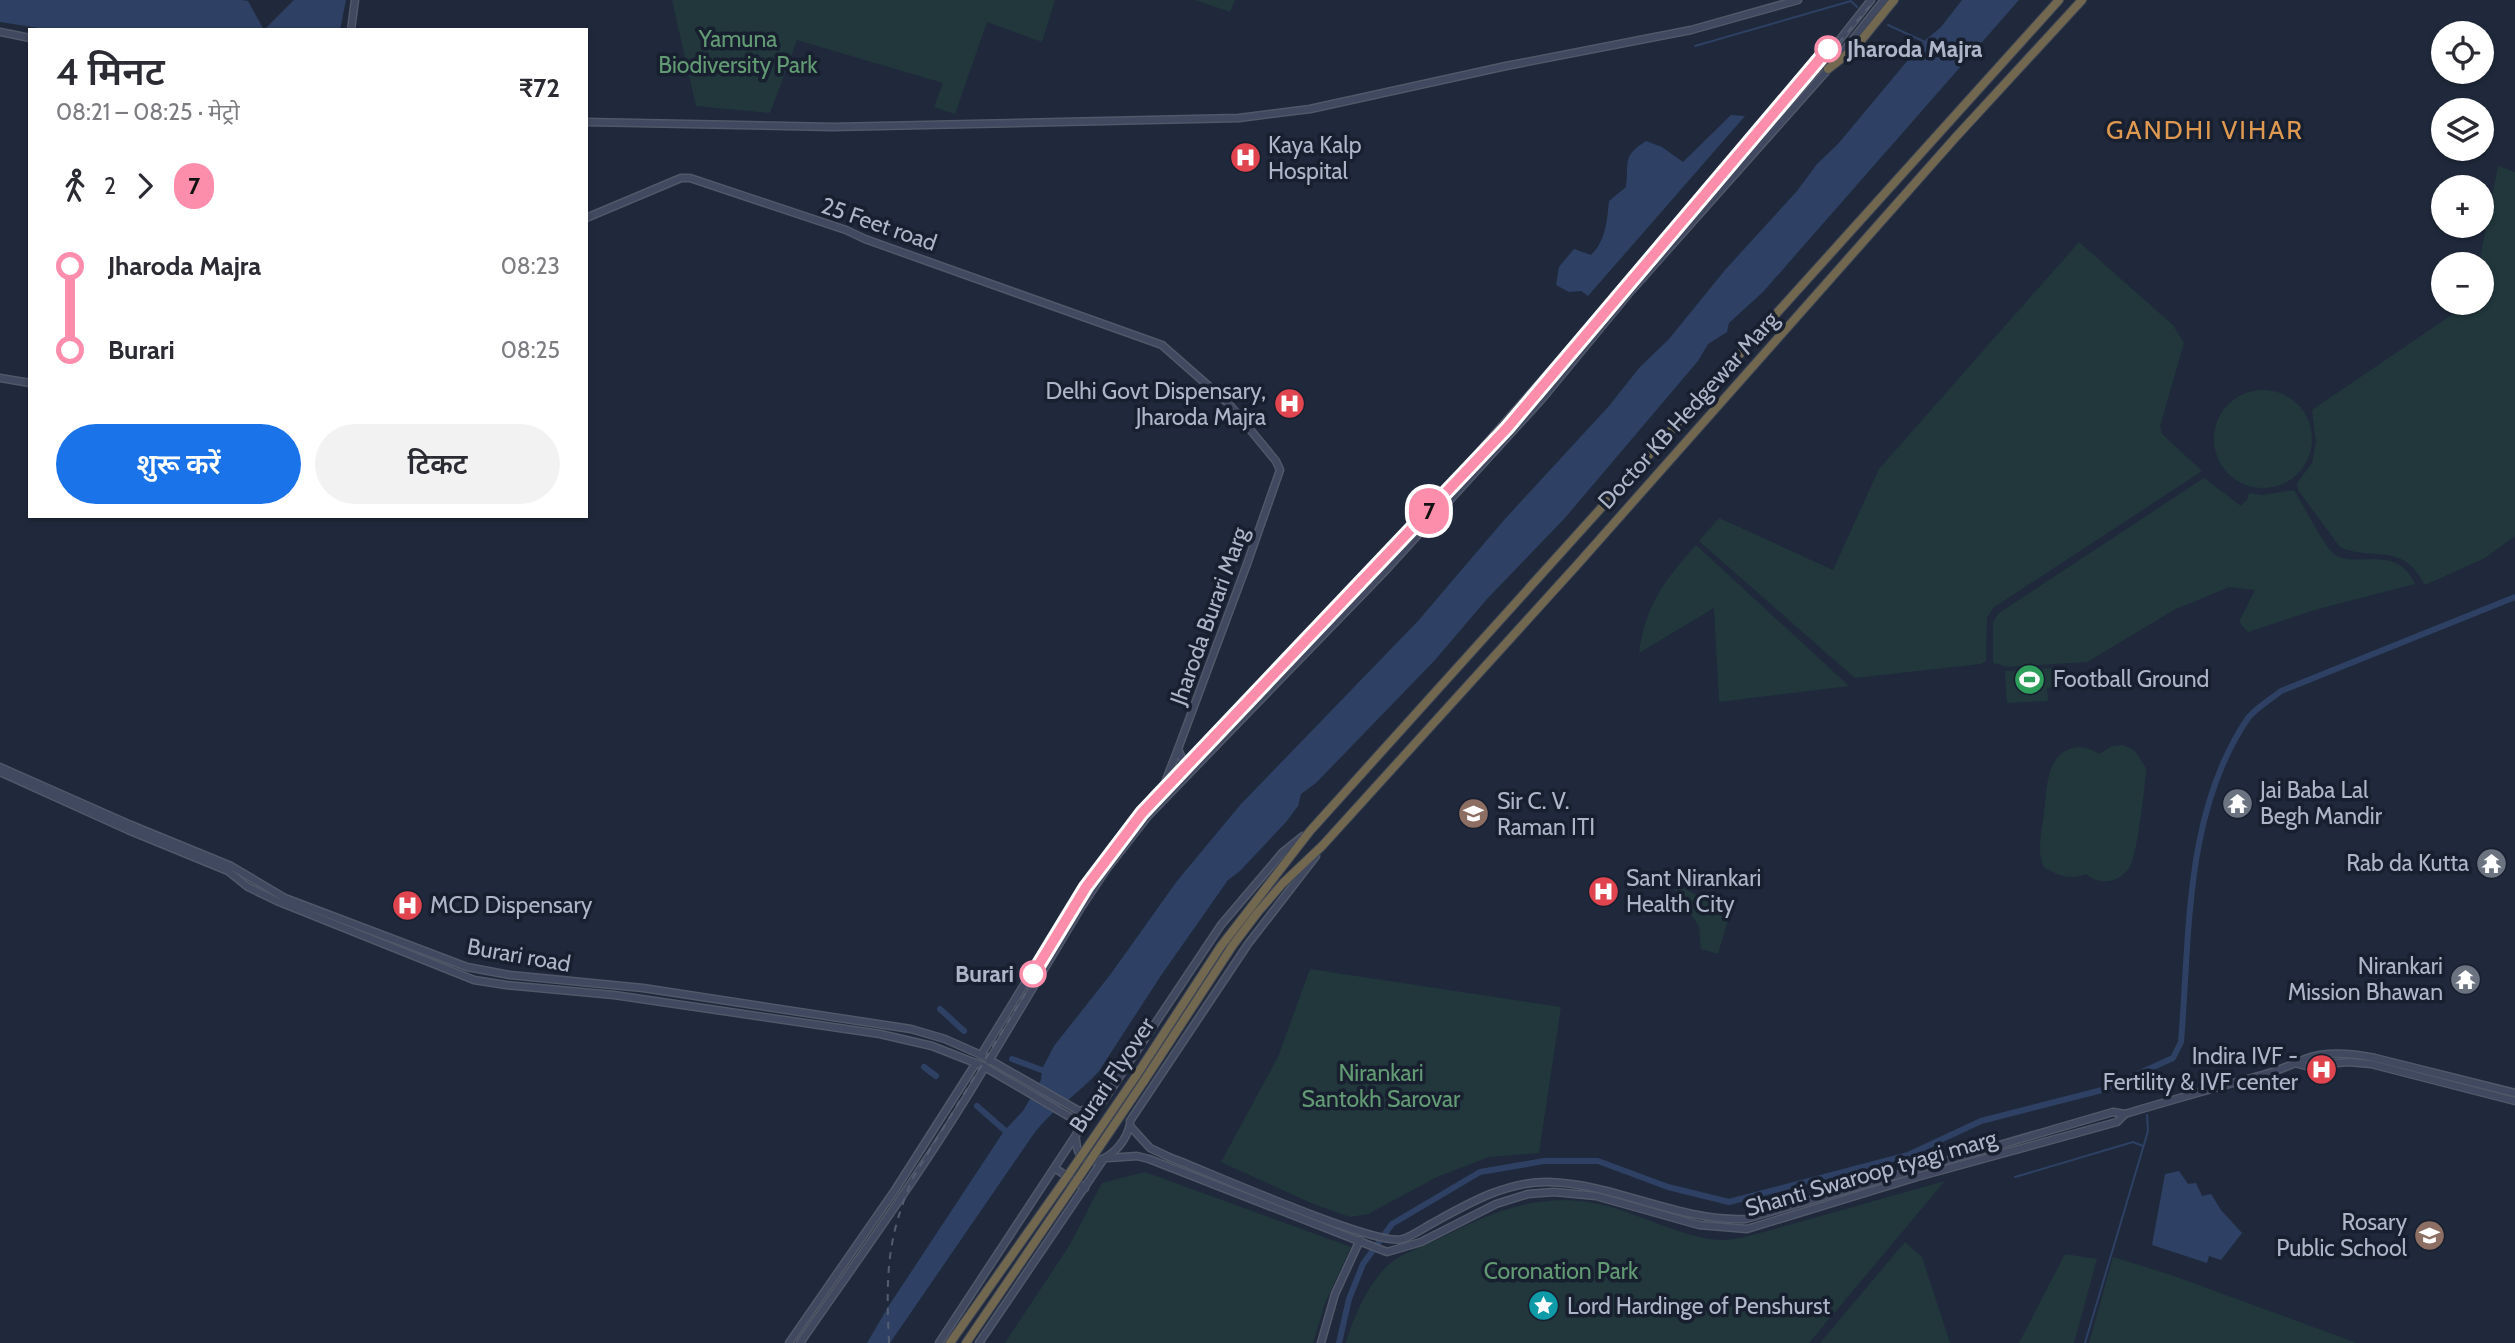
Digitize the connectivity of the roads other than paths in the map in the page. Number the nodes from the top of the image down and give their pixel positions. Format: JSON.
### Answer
{"nodes":[{"id":1,"x":355,"y":0,"type":"edge"},
{"id":2,"x":1798,"y":0,"type":"edge"},
{"id":3,"x":1884,"y":0,"type":"edge"},
{"id":4,"x":1894,"y":0,"type":"edge"},
{"id":5,"x":2059,"y":0,"type":"edge"},
{"id":6,"x":2082,"y":0,"type":"edge"},
{"id":7,"x":1869,"y":2,"type":"edge"},
{"id":8,"x":1872,"y":16,"type":"junction"},
{"id":9,"x":351,"y":28,"type":"edge"},
{"id":10,"x":0,"y":32,"type":"edge"},
{"id":11,"x":28,"y":38,"type":"edge"},
{"id":12,"x":1828,"y":69,"type":"junction"},
{"id":13,"x":588,"y":122,"type":"edge"},
{"id":14,"x":588,"y":217,"type":"edge"},
{"id":15,"x":0,"y":377,"type":"edge"},
{"id":16,"x":28,"y":383,"type":"edge"},
{"id":17,"x":1280,"y":470,"type":"joint"},
{"id":18,"x":1178,"y":749,"type":"junction"},
{"id":19,"x":1184,"y":764,"type":"junction"},
{"id":20,"x":0,"y":766,"type":"edge"},
{"id":21,"x":0,"y":772,"type":"edge"},
{"id":22,"x":1190,"y":772,"type":"junction"},
{"id":23,"x":1164,"y":785,"type":"junction"},
{"id":24,"x":1310,"y":831,"type":"junction"},
{"id":25,"x":1323,"y":845,"type":"junction"},
{"id":26,"x":400,"y":941,"type":"junction"},
{"id":27,"x":396,"y":949,"type":"junction"},
{"id":28,"x":981,"y":1055,"type":"junction"},
{"id":29,"x":976,"y":1063,"type":"junction"},
{"id":30,"x":987,"y":1064,"type":"junction"},
{"id":31,"x":1014,"y":1080,"type":"junction"},
{"id":32,"x":2476,"y":1086,"type":"junction"},
{"id":33,"x":2515,"y":1093,"type":"edge"},
{"id":34,"x":2515,"y":1101,"type":"edge"},
{"id":35,"x":1102,"y":1103,"type":"junction"},
{"id":36,"x":1095,"y":1108,"type":"junction"},
{"id":37,"x":2125,"y":1114,"type":"junction"},
{"id":38,"x":1130,"y":1124,"type":"junction"},
{"id":39,"x":1077,"y":1136,"type":"junction"},
{"id":40,"x":1952,"y":1157,"type":"junction"},
{"id":41,"x":1105,"y":1159,"type":"junction"},
{"id":42,"x":1955,"y":1167,"type":"junction"},
{"id":43,"x":1915,"y":1168,"type":"junction"},
{"id":44,"x":1056,"y":1169,"type":"junction"},
{"id":45,"x":1917,"y":1177,"type":"junction"},
{"id":46,"x":1084,"y":1188,"type":"junction"},
{"id":47,"x":1300,"y":1210,"type":"junction"},
{"id":48,"x":1296,"y":1218,"type":"junction"},
{"id":49,"x":1366,"y":1233,"type":"junction"},
{"id":50,"x":1361,"y":1243,"type":"junction"},
{"id":51,"x":789,"y":1343,"type":"edge"},
{"id":52,"x":800,"y":1343,"type":"edge"},
{"id":53,"x":939,"y":1343,"type":"edge"},
{"id":54,"x":950,"y":1343,"type":"edge"},
{"id":55,"x":966,"y":1343,"type":"edge"},
{"id":56,"x":979,"y":1343,"type":"edge"},
{"id":57,"x":1321,"y":1343,"type":"edge"}],
"edges":[{"from":1,"to":9,"type":"main road"},
{"from":2,"to":13,"type":"main road"},
{"from":3,"to":8,"type":"main road"},
{"from":4,"to":12,"type":"highway"},
{"from":5,"to":24,"type":"highway","name":"Doctor KB Hedgewar Marg"},
{"from":6,"to":25,"type":"highway","name":"Doctor KB Hedgewar Marg"},
{"from":7,"to":8,"type":"main road"},
{"from":7,"to":19,"type":"main road"},
{"from":8,"to":12,"type":"main road"},
{"from":10,"to":11,"type":"main road"},
{"from":12,"to":22,"type":"main road"},
{"from":14,"to":17,"type":"main road","name":"25 Feet road"},
{"from":15,"to":16,"type":"main road"},
{"from":17,"to":18,"type":"main road","name":"Jharoda Burari Marg"},
{"from":18,"to":19,"type":"main road"},
{"from":18,"to":23,"type":"main road","name":"Jharoda Burari Marg"},
{"from":19,"to":22,"type":"main road"},
{"from":19,"to":23,"type":"main road"},
{"from":20,"to":26,"type":"main road","name":"Burari road"},
{"from":21,"to":27,"type":"main road","name":"Burari road"},
{"from":22,"to":30,"type":"main road"},
{"from":23,"to":28,"type":"main road"},
{"from":24,"to":35,"type":"main road"},
{"from":24,"to":54,"type":"highway","name":"Burari Flyover","bridge":true},
{"from":25,"to":38,"type":"main road"},
{"from":25,"to":55,"type":"highway","name":"Burari Flyover","bridge":true},
{"from":26,"to":27,"type":"main road"},
{"from":26,"to":28,"type":"main road","name":"Burari road"},
{"from":27,"to":29,"type":"main road","name":"Burari road"},
{"from":28,"to":30,"type":"main road","name":"Burari road"},
{"from":29,"to":30,"type":"main road","name":"Burari road"},
{"from":29,"to":51,"type":"main road"},
{"from":30,"to":31,"type":"main road"},
{"from":30,"to":52,"type":"main road"},
{"from":31,"to":36,"type":"main road"},
{"from":31,"to":39,"type":"main road"},
{"from":32,"to":33,"type":"main road"},
{"from":32,"to":34,"type":"main road"},
{"from":32,"to":37,"type":"main road","name":"Shanti Swaroop tyagi marg"},
{"from":35,"to":36,"type":"main road"},
{"from":35,"to":38,"type":"main road"},
{"from":36,"to":39,"type":"main road"},
{"from":37,"to":40,"type":"main road","name":"Shanti Swaroop tyagi marg"},
{"from":37,"to":42,"type":"main road","name":"Shanti Swaroop tyagi marg"},
{"from":38,"to":41,"type":"main road"},
{"from":38,"to":47,"type":"main road","name":"Shanti Swaroop tyagi marg"},
{"from":39,"to":41,"type":"main road"},
{"from":39,"to":44,"type":"main road"},
{"from":40,"to":42,"type":"main road"},
{"from":40,"to":43,"type":"main road","name":"Shanti Swaroop tyagi marg"},
{"from":41,"to":46,"type":"main road"},
{"from":41,"to":48,"type":"main road","name":"Shanti Swaroop tyagi marg"},
{"from":42,"to":45,"type":"main road","name":"Shanti Swaroop tyagi marg"},
{"from":43,"to":45,"type":"main road"},
{"from":43,"to":49,"type":"main road","name":"Shanti Swaroop tyagi marg"},
{"from":44,"to":46,"type":"main road"},
{"from":44,"to":53,"type":"main road"},
{"from":45,"to":50,"type":"main road","name":"Shanti Swaroop tyagi marg"},
{"from":46,"to":56,"type":"main road"},
{"from":47,"to":48,"type":"main road"},
{"from":47,"to":49,"type":"main road","name":"Shanti Swaroop tyagi marg"},
{"from":48,"to":50,"type":"main road","name":"Shanti Swaroop tyagi marg"},
{"from":49,"to":50,"type":"main road"},
{"from":50,"to":57,"type":"main road"}]}
